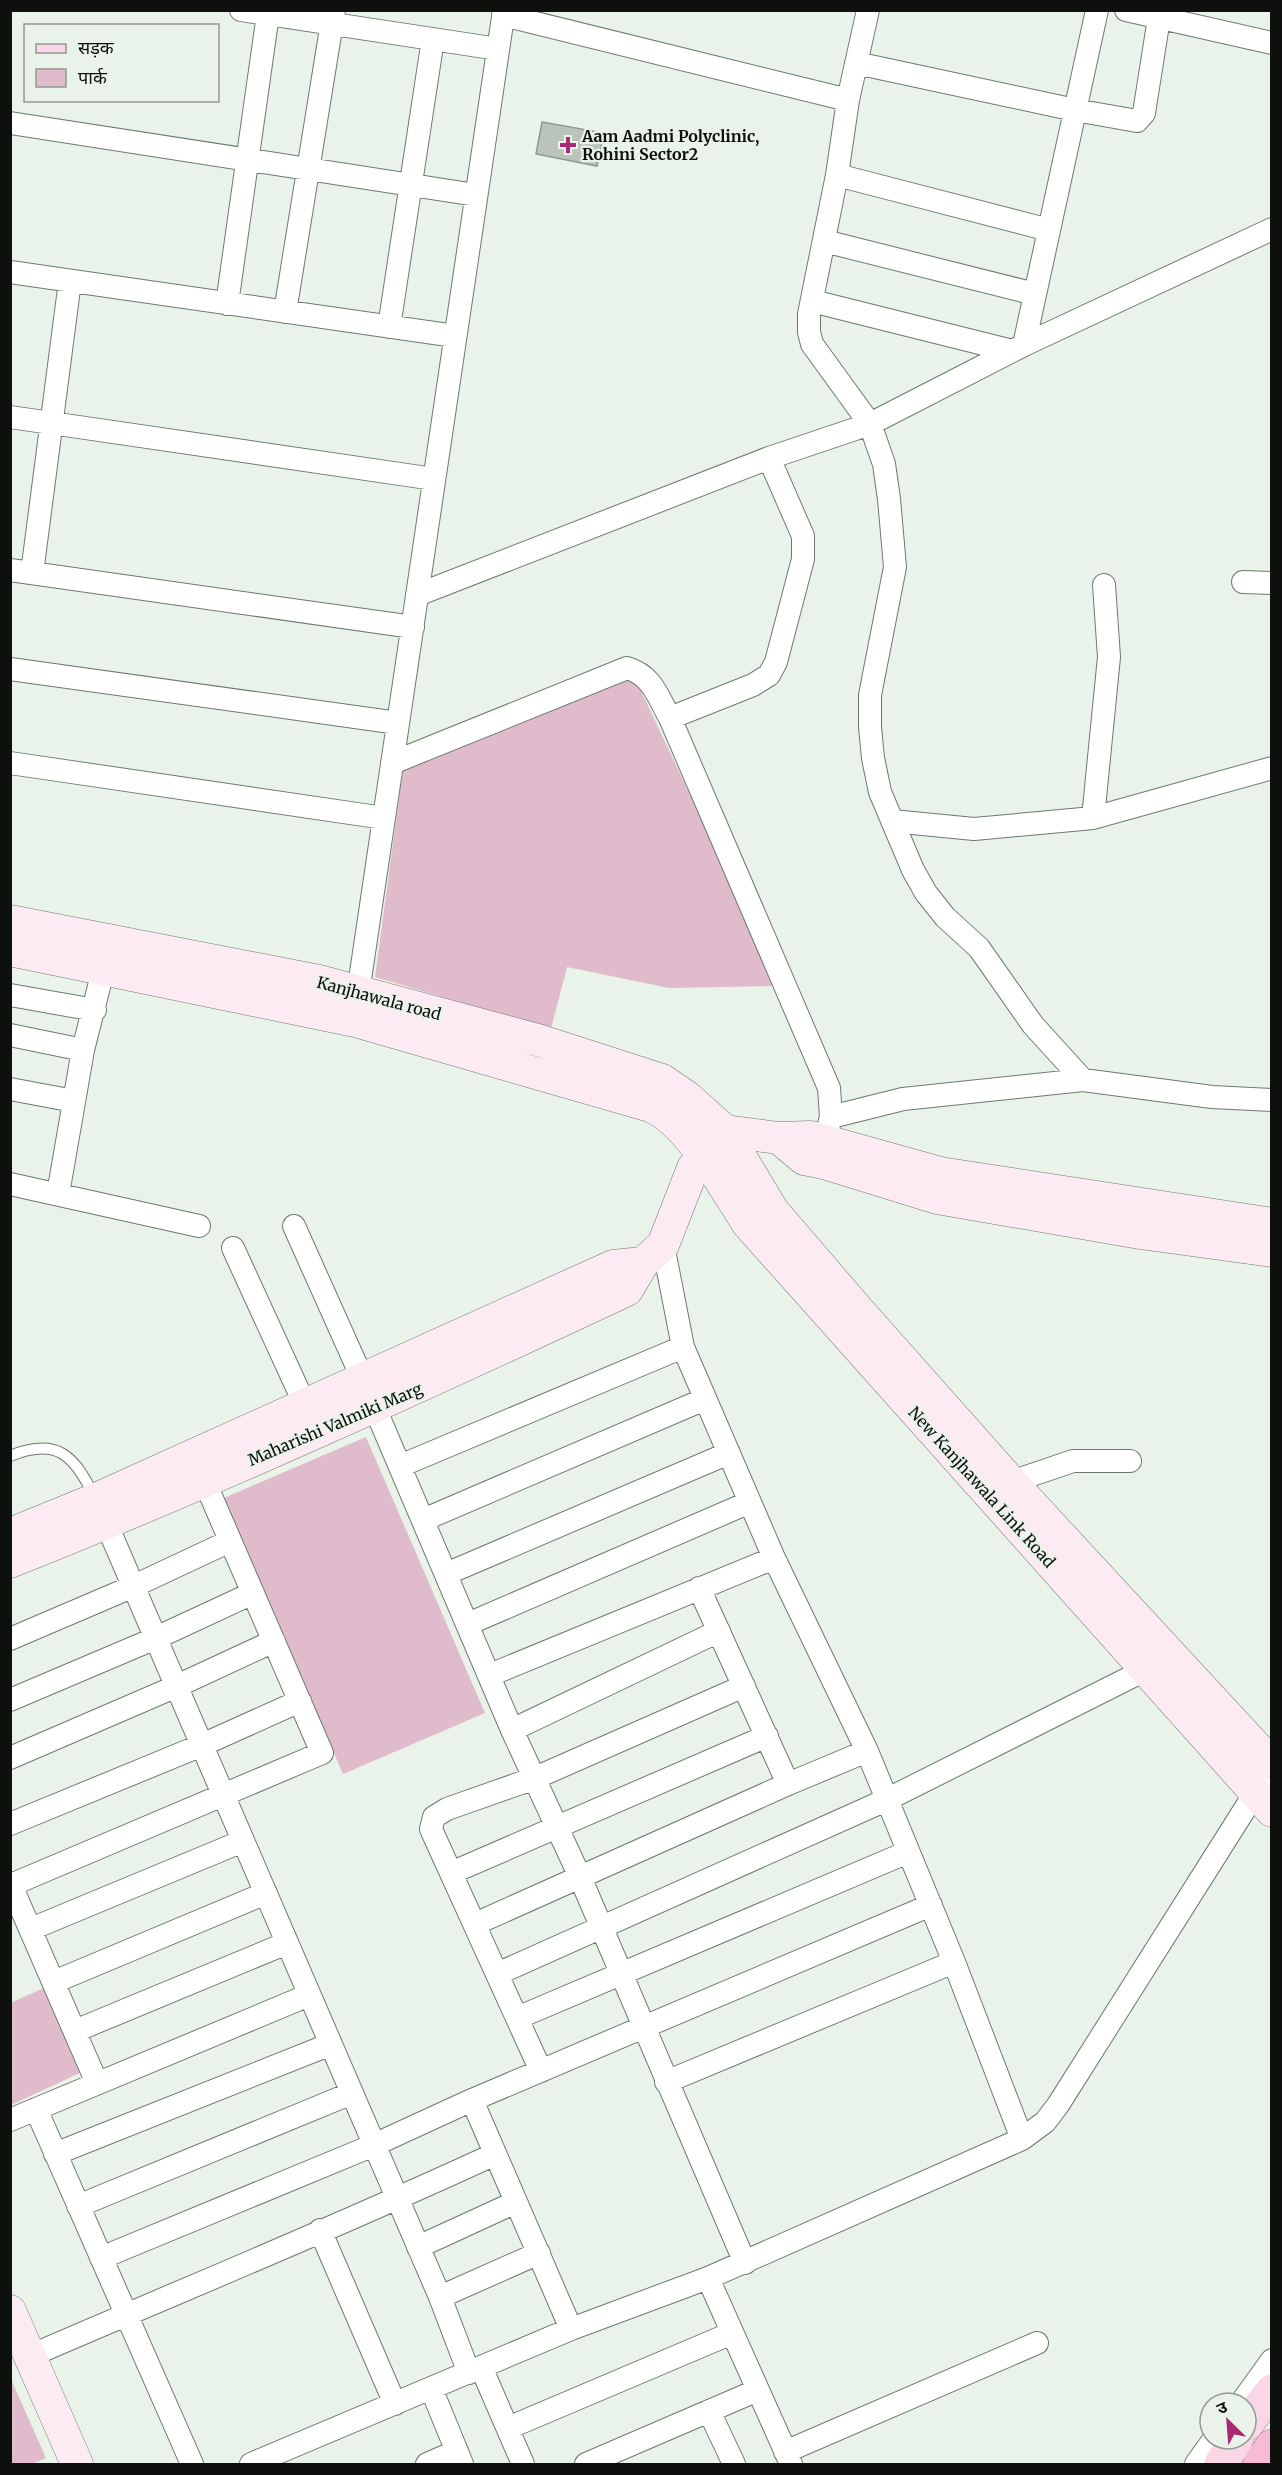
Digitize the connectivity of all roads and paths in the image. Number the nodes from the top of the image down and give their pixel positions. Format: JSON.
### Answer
{"nodes":[{"id":1,"x":241,"y":10,"type":"edge"},
{"id":2,"x":868,"y":10,"type":"edge"},
{"id":3,"x":1097,"y":10,"type":"edge"},
{"id":4,"x":1126,"y":10,"type":"edge"},
{"id":5,"x":503,"y":13,"type":"edge"},
{"id":6,"x":268,"y":14,"type":"junction"},
{"id":7,"x":332,"y":17,"type":"edge"},
{"id":8,"x":1159,"y":18,"type":"junction"},
{"id":9,"x":433,"y":39,"type":"junction"},
{"id":10,"x":1272,"y":43,"type":"edge"},
{"id":11,"x":498,"y":49,"type":"junction"},
{"id":12,"x":856,"y":63,"type":"junction"},
{"id":13,"x":848,"y":100,"type":"junction"},
{"id":14,"x":1075,"y":110,"type":"junction"},
{"id":15,"x":10,"y":123,"type":"edge"},
{"id":16,"x":247,"y":160,"type":"junction"},
{"id":17,"x":307,"y":169,"type":"junction"},
{"id":18,"x":837,"y":175,"type":"junction"},
{"id":19,"x":410,"y":185,"type":"junction"},
{"id":20,"x":476,"y":195,"type":"junction"},
{"id":21,"x":1272,"y":229,"type":"edge"},
{"id":22,"x":1049,"y":230,"type":"junction"},
{"id":23,"x":824,"y":242,"type":"junction"},
{"id":24,"x":10,"y":272,"type":"edge"},
{"id":25,"x":70,"y":281,"type":"junction"},
{"id":26,"x":1035,"y":294,"type":"junction"},
{"id":27,"x":812,"y":301,"type":"junction"},
{"id":28,"x":227,"y":304,"type":"junction"},
{"id":29,"x":285,"y":312,"type":"junction"},
{"id":30,"x":389,"y":327,"type":"junction"},
{"id":31,"x":456,"y":336,"type":"junction"},
{"id":32,"x":1018,"y":348,"type":"junction"},
{"id":33,"x":10,"y":417,"type":"edge"},
{"id":34,"x":51,"y":423,"type":"junction"},
{"id":35,"x":870,"y":424,"type":"junction"},
{"id":36,"x":769,"y":458,"type":"junction"},
{"id":37,"x":434,"y":479,"type":"junction"},
{"id":38,"x":21,"y":571,"type":"edge"},
{"id":39,"x":1243,"y":582,"type":"dead end"},
{"id":40,"x":1272,"y":583,"type":"edge"},
{"id":41,"x":1104,"y":585,"type":"dead end"},
{"id":42,"x":417,"y":595,"type":"junction"},
{"id":43,"x":412,"y":627,"type":"junction"},
{"id":44,"x":10,"y":669,"type":"edge"},
{"id":45,"x":670,"y":718,"type":"junction"},
{"id":46,"x":398,"y":723,"type":"junction"},
{"id":47,"x":10,"y":763,"type":"edge"},
{"id":48,"x":392,"y":763,"type":"junction"},
{"id":49,"x":1272,"y":768,"type":"edge"},
{"id":50,"x":384,"y":818,"type":"junction"},
{"id":51,"x":1093,"y":818,"type":"junction"},
{"id":52,"x":892,"y":821,"type":"junction"},
{"id":53,"x":10,"y":921,"type":"edge"},
{"id":54,"x":10,"y":950,"type":"edge"},
{"id":55,"x":107,"y":955,"type":"junction"},
{"id":56,"x":358,"y":993,"type":"junction"},
{"id":57,"x":13,"y":995,"type":"edge"},
{"id":58,"x":95,"y":1010,"type":"junction"},
{"id":59,"x":10,"y":1025,"type":"edge"},
{"id":60,"x":10,"y":1035,"type":"edge"},
{"id":61,"x":83,"y":1050,"type":"junction"},
{"id":62,"x":1083,"y":1080,"type":"junction"},
{"id":63,"x":10,"y":1089,"type":"edge"},
{"id":64,"x":1272,"y":1100,"type":"edge"},
{"id":65,"x":74,"y":1101,"type":"junction"},
{"id":66,"x":725,"y":1131,"type":"junction"},
{"id":67,"x":825,"y":1140,"type":"junction"},
{"id":68,"x":701,"y":1155,"type":"junction"},
{"id":69,"x":10,"y":1184,"type":"edge"},
{"id":70,"x":58,"y":1194,"type":"junction"},
{"id":71,"x":1272,"y":1224,"type":"edge"},
{"id":72,"x":199,"y":1226,"type":"dead end"},
{"id":73,"x":294,"y":1226,"type":"dead end"},
{"id":74,"x":233,"y":1248,"type":"dead end"},
{"id":75,"x":1272,"y":1251,"type":"edge"},
{"id":76,"x":653,"y":1254,"type":"junction"},
{"id":77,"x":683,"y":1347,"type":"junction"},
{"id":78,"x":363,"y":1380,"type":"junction"},
{"id":79,"x":705,"y":1399,"type":"junction"},
{"id":80,"x":305,"y":1405,"type":"junction"},
{"id":81,"x":375,"y":1408,"type":"junction"},
{"id":82,"x":262,"y":1440,"type":"junction"},
{"id":83,"x":729,"y":1453,"type":"junction"},
{"id":84,"x":10,"y":1456,"type":"edge"},
{"id":85,"x":1130,"y":1461,"type":"dead end"},
{"id":86,"x":400,"y":1466,"type":"junction"},
{"id":87,"x":204,"y":1480,"type":"junction"},
{"id":88,"x":1011,"y":1482,"type":"junction"},
{"id":89,"x":750,"y":1502,"type":"junction"},
{"id":90,"x":101,"y":1511,"type":"junction"},
{"id":91,"x":423,"y":1520,"type":"junction"},
{"id":92,"x":10,"y":1534,"type":"edge"},
{"id":93,"x":230,"y":1541,"type":"junction"},
{"id":94,"x":774,"y":1558,"type":"junction"},
{"id":95,"x":10,"y":1562,"type":"edge"},
{"id":96,"x":446,"y":1574,"type":"junction"},
{"id":97,"x":134,"y":1586,"type":"junction"},
{"id":98,"x":699,"y":1588,"type":"junction"},
{"id":99,"x":253,"y":1593,"type":"junction"},
{"id":100,"x":468,"y":1624,"type":"junction"},
{"id":101,"x":719,"y":1631,"type":"junction"},
{"id":102,"x":156,"y":1638,"type":"junction"},
{"id":103,"x":10,"y":1639,"type":"edge"},
{"id":104,"x":274,"y":1641,"type":"junction"},
{"id":105,"x":1145,"y":1670,"type":"junction"},
{"id":106,"x":490,"y":1675,"type":"junction"},
{"id":107,"x":177,"y":1686,"type":"junction"},
{"id":108,"x":744,"y":1686,"type":"junction"},
{"id":109,"x":10,"y":1700,"type":"edge"},
{"id":110,"x":300,"y":1701,"type":"junction"},
{"id":111,"x":512,"y":1730,"type":"junction"},
{"id":112,"x":767,"y":1736,"type":"junction"},
{"id":113,"x":202,"y":1745,"type":"junction"},
{"id":114,"x":867,"y":1752,"type":"junction"},
{"id":115,"x":10,"y":1758,"type":"edge"},
{"id":116,"x":1271,"y":1763,"type":"edge"},
{"id":117,"x":535,"y":1778,"type":"junction"},
{"id":118,"x":788,"y":1784,"type":"junction"},
{"id":119,"x":223,"y":1795,"type":"junction"},
{"id":120,"x":886,"y":1800,"type":"junction"},
{"id":121,"x":1263,"y":1802,"type":"edge"},
{"id":122,"x":10,"y":1824,"type":"edge"},
{"id":123,"x":556,"y":1828,"type":"junction"},
{"id":124,"x":243,"y":1841,"type":"junction"},
{"id":125,"x":908,"y":1852,"type":"junction"},
{"id":126,"x":451,"y":1873,"type":"junction"},
{"id":127,"x":579,"y":1877,"type":"junction"},
{"id":128,"x":11,"y":1884,"type":"edge"},
{"id":129,"x":266,"y":1893,"type":"junction"},
{"id":130,"x":931,"y":1905,"type":"junction"},
{"id":131,"x":475,"y":1924,"type":"junction"},
{"id":132,"x":601,"y":1927,"type":"junction"},
{"id":133,"x":31,"y":1929,"type":"junction"},
{"id":134,"x":287,"y":1943,"type":"junction"},
{"id":135,"x":954,"y":1962,"type":"junction"},
{"id":136,"x":497,"y":1974,"type":"junction"},
{"id":137,"x":619,"y":1974,"type":"junction"},
{"id":138,"x":54,"y":1982,"type":"junction"},
{"id":139,"x":309,"y":1995,"type":"junction"},
{"id":140,"x":517,"y":2018,"type":"junction"},
{"id":141,"x":642,"y":2027,"type":"junction"},
{"id":142,"x":75,"y":2031,"type":"junction"},
{"id":143,"x":331,"y":2044,"type":"junction"},
{"id":144,"x":541,"y":2071,"type":"junction"},
{"id":145,"x":666,"y":2082,"type":"junction"},
{"id":146,"x":97,"y":2083,"type":"junction"},
{"id":147,"x":352,"y":2093,"type":"junction"},
{"id":148,"x":472,"y":2100,"type":"junction"},
{"id":149,"x":36,"y":2109,"type":"junction"},
{"id":150,"x":10,"y":2120,"type":"edge"},
{"id":151,"x":1022,"y":2139,"type":"junction"},
{"id":152,"x":374,"y":2145,"type":"junction"},
{"id":153,"x":55,"y":2154,"type":"junction"},
{"id":154,"x":495,"y":2154,"type":"junction"},
{"id":155,"x":397,"y":2199,"type":"junction"},
{"id":156,"x":516,"y":2202,"type":"junction"},
{"id":157,"x":78,"y":2206,"type":"junction"},
{"id":158,"x":320,"y":2230,"type":"junction"},
{"id":159,"x":418,"y":2247,"type":"junction"},
{"id":160,"x":539,"y":2253,"type":"junction"},
{"id":161,"x":101,"y":2258,"type":"junction"},
{"id":162,"x":744,"y":2263,"type":"junction"},
{"id":163,"x":708,"y":2278,"type":"junction"},
{"id":164,"x":440,"y":2297,"type":"junction"},
{"id":165,"x":10,"y":2311,"type":"edge"},
{"id":166,"x":126,"y":2314,"type":"junction"},
{"id":167,"x":572,"y":2329,"type":"junction"},
{"id":168,"x":732,"y":2332,"type":"junction"},
{"id":169,"x":1037,"y":2343,"type":"dead end"},
{"id":170,"x":30,"y":2356,"type":"junction"},
{"id":171,"x":1272,"y":2360,"type":"edge"},
{"id":172,"x":475,"y":2370,"type":"junction"},
{"id":173,"x":431,"y":2388,"type":"junction"},
{"id":174,"x":758,"y":2390,"type":"junction"},
{"id":175,"x":1249,"y":2391,"type":"edge"},
{"id":176,"x":1272,"y":2391,"type":"edge"},
{"id":177,"x":395,"y":2404,"type":"junction"},
{"id":178,"x":1258,"y":2410,"type":"edge"},
{"id":179,"x":709,"y":2411,"type":"junction"},
{"id":180,"x":508,"y":2428,"type":"junction"},
{"id":181,"x":1272,"y":2446,"type":"edge"},
{"id":182,"x":1206,"y":2451,"type":"edge"},
{"id":183,"x":1229,"y":2451,"type":"edge"},
{"id":184,"x":459,"y":2458,"type":"edge"},
{"id":185,"x":788,"y":2458,"type":"edge"},
{"id":186,"x":69,"y":2462,"type":"edge"},
{"id":187,"x":726,"y":2462,"type":"edge"},
{"id":188,"x":192,"y":2464,"type":"edge"},
{"id":189,"x":251,"y":2464,"type":"edge"},
{"id":190,"x":427,"y":2464,"type":"edge"},
{"id":191,"x":523,"y":2464,"type":"edge"},
{"id":192,"x":586,"y":2464,"type":"edge"},
{"id":193,"x":1196,"y":2464,"type":"edge"},
{"id":194,"x":1221,"y":2464,"type":"edge"},
{"id":195,"x":1260,"y":2464,"type":"edge"}],
"edges":[{"from":1,"to":6,"type":"street"},
{"from":2,"to":12,"type":"street"},
{"from":3,"to":14,"type":"street"},
{"from":4,"to":8,"type":"street"},
{"from":5,"to":11,"type":"street"},
{"from":5,"to":13,"type":"street"},
{"from":6,"to":7,"type":"street"},
{"from":6,"to":16,"type":"street"},
{"from":7,"to":9,"type":"street"},
{"from":7,"to":17,"type":"street"},
{"from":8,"to":10,"type":"street"},
{"from":8,"to":14,"type":"street"},
{"from":9,"to":11,"type":"street"},
{"from":9,"to":19,"type":"street"},
{"from":11,"to":20,"type":"street"},
{"from":12,"to":13,"type":"street"},
{"from":12,"to":14,"type":"street"},
{"from":13,"to":18,"type":"street"},
{"from":14,"to":22,"type":"street"},
{"from":15,"to":16,"type":"street"},
{"from":16,"to":17,"type":"street"},
{"from":16,"to":28,"type":"street"},
{"from":17,"to":19,"type":"street"},
{"from":17,"to":29,"type":"street"},
{"from":18,"to":22,"type":"street"},
{"from":18,"to":23,"type":"street"},
{"from":19,"to":20,"type":"street"},
{"from":19,"to":30,"type":"street"},
{"from":20,"to":31,"type":"street"},
{"from":21,"to":32,"type":"street"},
{"from":22,"to":26,"type":"street"},
{"from":23,"to":26,"type":"street"},
{"from":23,"to":27,"type":"street"},
{"from":24,"to":25,"type":"street"},
{"from":25,"to":28,"type":"street"},
{"from":25,"to":34,"type":"street"},
{"from":26,"to":32,"type":"street"},
{"from":27,"to":32,"type":"street"},
{"from":27,"to":35,"type":"street"},
{"from":28,"to":29,"type":"street"},
{"from":29,"to":30,"type":"street"},
{"from":30,"to":31,"type":"street"},
{"from":31,"to":37,"type":"street"},
{"from":32,"to":35,"type":"street"},
{"from":33,"to":34,"type":"street"},
{"from":34,"to":37,"type":"street"},
{"from":34,"to":38,"type":"street"},
{"from":35,"to":36,"type":"street"},
{"from":35,"to":52,"type":"street"},
{"from":36,"to":42,"type":"street"},
{"from":36,"to":45,"type":"street"},
{"from":37,"to":42,"type":"street"},
{"from":38,"to":43,"type":"street"},
{"from":39,"to":40,"type":"street"},
{"from":41,"to":51,"type":"street"},
{"from":42,"to":43,"type":"street"},
{"from":43,"to":46,"type":"street"},
{"from":44,"to":46,"type":"street"},
{"from":45,"to":48,"type":"street"},
{"from":45,"to":67,"type":"street"},
{"from":46,"to":48,"type":"street"},
{"from":47,"to":50,"type":"street"},
{"from":48,"to":50,"type":"street"},
{"from":49,"to":51,"type":"street"},
{"from":50,"to":56,"type":"street"},
{"from":51,"to":52,"type":"street"},
{"from":52,"to":62,"type":"street"},
{"from":53,"to":55,"type":"main road","name":"Kanjhawala road"},
{"from":54,"to":55,"type":"main road","name":"Kanjhawala road"},
{"from":55,"to":56,"type":"main road","name":"Kanjhawala road"},
{"from":55,"to":58,"type":"street"},
{"from":55,"to":68,"type":"main road","name":"Kanjhawala road"},
{"from":56,"to":66,"type":"main road","name":"Kanjhawala road"},
{"from":57,"to":58,"type":"street"},
{"from":57,"to":59,"type":"street"},
{"from":58,"to":61,"type":"street"},
{"from":60,"to":61,"type":"street"},
{"from":61,"to":65,"type":"street"},
{"from":62,"to":64,"type":"street"},
{"from":62,"to":67,"type":"street"},
{"from":63,"to":65,"type":"street"},
{"from":65,"to":70,"type":"street"},
{"from":66,"to":67,"type":"main road"},
{"from":66,"to":68,"type":"main road","name":"Maharishi Valmiki Marg"},
{"from":66,"to":88,"type":"main road","name":"New Kanjhawala Link Road"},
{"from":67,"to":71,"type":"main road"},
{"from":67,"to":75,"type":"main road"},
{"from":68,"to":76,"type":"main road","name":"Maharishi Valmiki Marg"},
{"from":68,"to":105,"type":"main road","name":"New Kanjhawala Link Road"},
{"from":69,"to":70,"type":"street"},
{"from":70,"to":72,"type":"street"},
{"from":73,"to":78,"type":"street"},
{"from":74,"to":80,"type":"street"},
{"from":76,"to":77,"type":"street"},
{"from":76,"to":78,"type":"main road","name":"Maharishi Valmiki Marg"},
{"from":76,"to":81,"type":"main road","name":"Maharishi Valmiki Marg"},
{"from":77,"to":79,"type":"street"},
{"from":77,"to":86,"type":"street"},
{"from":78,"to":80,"type":"main road","name":"Maharishi Valmiki Marg"},
{"from":78,"to":81,"type":"street"},
{"from":79,"to":83,"type":"street"},
{"from":79,"to":91,"type":"street"},
{"from":80,"to":82,"type":"main road","name":"Maharishi Valmiki Marg"},
{"from":81,"to":82,"type":"main road","name":"Maharishi Valmiki Marg"},
{"from":81,"to":86,"type":"street"},
{"from":82,"to":87,"type":"main road","name":"Maharishi Valmiki Marg"},
{"from":82,"to":90,"type":"main road","name":"Maharishi Valmiki Marg"},
{"from":83,"to":89,"type":"street"},
{"from":83,"to":96,"type":"street"},
{"from":84,"to":90,"type":"lane"},
{"from":85,"to":88,"type":"street"},
{"from":86,"to":91,"type":"street"},
{"from":87,"to":90,"type":"main road","name":"Maharishi Valmiki Marg"},
{"from":87,"to":93,"type":"street"},
{"from":88,"to":116,"type":"main road","name":"New Kanjhawala Link Road"},
{"from":89,"to":94,"type":"street"},
{"from":89,"to":100,"type":"street"},
{"from":90,"to":92,"type":"main road","name":"Maharishi Valmiki Marg"},
{"from":90,"to":95,"type":"main road","name":"Maharishi Valmiki Marg"},
{"from":90,"to":97,"type":"street"},
{"from":91,"to":96,"type":"street"},
{"from":93,"to":97,"type":"street"},
{"from":93,"to":99,"type":"street"},
{"from":94,"to":98,"type":"street"},
{"from":94,"to":114,"type":"street"},
{"from":96,"to":100,"type":"street"},
{"from":97,"to":102,"type":"street"},
{"from":97,"to":103,"type":"street"},
{"from":98,"to":101,"type":"street"},
{"from":98,"to":106,"type":"street"},
{"from":99,"to":102,"type":"street"},
{"from":99,"to":104,"type":"street"},
{"from":100,"to":106,"type":"street"},
{"from":101,"to":108,"type":"street"},
{"from":101,"to":111,"type":"street"},
{"from":102,"to":107,"type":"street"},
{"from":102,"to":109,"type":"street"},
{"from":104,"to":107,"type":"street"},
{"from":104,"to":110,"type":"street"},
{"from":105,"to":120,"type":"street"},
{"from":105,"to":121,"type":"main road","name":"New Kanjhawala Link Road"},
{"from":106,"to":111,"type":"street"},
{"from":107,"to":113,"type":"street"},
{"from":107,"to":115,"type":"street"},
{"from":108,"to":112,"type":"street"},
{"from":108,"to":117,"type":"street"},
{"from":110,"to":113,"type":"street"},
{"from":110,"to":119,"type":"street"},
{"from":111,"to":117,"type":"street"},
{"from":112,"to":118,"type":"street"},
{"from":112,"to":123,"type":"street"},
{"from":113,"to":119,"type":"street"},
{"from":113,"to":122,"type":"street"},
{"from":114,"to":118,"type":"street"},
{"from":114,"to":120,"type":"street"},
{"from":116,"to":121,"type":"street"},
{"from":117,"to":123,"type":"street"},
{"from":117,"to":126,"type":"street"},
{"from":118,"to":127,"type":"street"},
{"from":119,"to":124,"type":"street"},
{"from":119,"to":128,"type":"street"},
{"from":120,"to":125,"type":"street"},
{"from":120,"to":132,"type":"street"},
{"from":121,"to":151,"type":"street"},
{"from":123,"to":126,"type":"street"},
{"from":123,"to":127,"type":"street"},
{"from":124,"to":129,"type":"street"},
{"from":124,"to":133,"type":"street"},
{"from":125,"to":130,"type":"street"},
{"from":125,"to":137,"type":"street"},
{"from":126,"to":131,"type":"street"},
{"from":127,"to":131,"type":"street"},
{"from":127,"to":132,"type":"street"},
{"from":128,"to":133,"type":"street"},
{"from":129,"to":134,"type":"street"},
{"from":129,"to":138,"type":"street"},
{"from":130,"to":135,"type":"street"},
{"from":130,"to":141,"type":"street"},
{"from":131,"to":136,"type":"street"},
{"from":132,"to":136,"type":"street"},
{"from":132,"to":137,"type":"street"},
{"from":133,"to":138,"type":"street"},
{"from":134,"to":139,"type":"street"},
{"from":134,"to":142,"type":"street"},
{"from":135,"to":145,"type":"street"},
{"from":135,"to":151,"type":"street"},
{"from":136,"to":140,"type":"street"},
{"from":137,"to":140,"type":"street"},
{"from":137,"to":141,"type":"street"},
{"from":138,"to":142,"type":"street"},
{"from":139,"to":143,"type":"street"},
{"from":139,"to":146,"type":"street"},
{"from":140,"to":144,"type":"street"},
{"from":141,"to":144,"type":"street"},
{"from":141,"to":145,"type":"street"},
{"from":142,"to":146,"type":"street"},
{"from":143,"to":147,"type":"street"},
{"from":143,"to":153,"type":"street"},
{"from":144,"to":148,"type":"street"},
{"from":145,"to":162,"type":"street"},
{"from":146,"to":149,"type":"street"},
{"from":147,"to":152,"type":"street"},
{"from":147,"to":157,"type":"street"},
{"from":148,"to":152,"type":"street"},
{"from":148,"to":154,"type":"street"},
{"from":149,"to":150,"type":"street"},
{"from":149,"to":153,"type":"street"},
{"from":151,"to":162,"type":"street"},
{"from":152,"to":155,"type":"street"},
{"from":152,"to":161,"type":"street"},
{"from":153,"to":157,"type":"street"},
{"from":154,"to":155,"type":"street"},
{"from":154,"to":156,"type":"street"},
{"from":155,"to":158,"type":"street"},
{"from":155,"to":159,"type":"street"},
{"from":156,"to":159,"type":"street"},
{"from":156,"to":160,"type":"street"},
{"from":157,"to":161,"type":"street"},
{"from":158,"to":166,"type":"street"},
{"from":158,"to":177,"type":"street"},
{"from":159,"to":164,"type":"street"},
{"from":160,"to":164,"type":"street"},
{"from":160,"to":167,"type":"street"},
{"from":161,"to":166,"type":"street"},
{"from":162,"to":163,"type":"street"},
{"from":163,"to":167,"type":"street"},
{"from":163,"to":168,"type":"street"},
{"from":164,"to":172,"type":"street"},
{"from":165,"to":170,"type":"main road"},
{"from":166,"to":170,"type":"street"},
{"from":166,"to":188,"type":"street"},
{"from":167,"to":172,"type":"street"},
{"from":168,"to":174,"type":"street"},
{"from":168,"to":180,"type":"street"},
{"from":169,"to":185,"type":"street"},
{"from":170,"to":186,"type":"main road"},
{"from":171,"to":175,"type":"street"},
{"from":172,"to":173,"type":"street"},
{"from":172,"to":180,"type":"street"},
{"from":173,"to":177,"type":"street"},
{"from":173,"to":184,"type":"street"},
{"from":174,"to":179,"type":"street"},
{"from":174,"to":185,"type":"street"},
{"from":176,"to":178,"type":"main road"},
{"from":177,"to":189,"type":"street"},
{"from":179,"to":187,"type":"street"},
{"from":179,"to":192,"type":"street"},
{"from":180,"to":191,"type":"street"},
{"from":181,"to":195,"type":"highway"},
{"from":182,"to":193,"type":"street"},
{"from":183,"to":194,"type":"main road"},
{"from":184,"to":190,"type":"street"}]}
